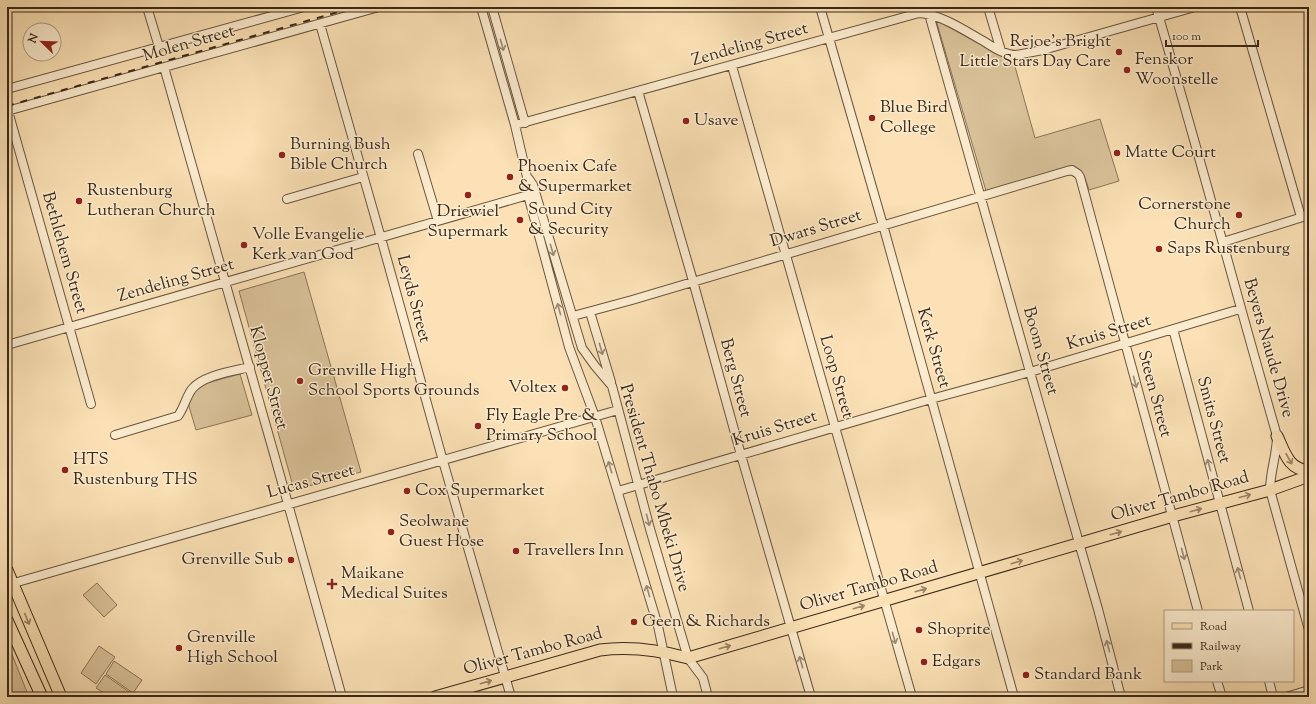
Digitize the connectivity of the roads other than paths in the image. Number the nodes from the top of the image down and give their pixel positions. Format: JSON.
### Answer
{"nodes":[{"id":1,"x":147,"y":7,"type":"edge"},
{"id":2,"x":304,"y":7,"type":"edge"},
{"id":3,"x":379,"y":7,"type":"edge"},
{"id":4,"x":481,"y":7,"type":"edge"},
{"id":5,"x":492,"y":7,"type":"edge"},
{"id":6,"x":820,"y":7,"type":"edge"},
{"id":7,"x":988,"y":7,"type":"edge"},
{"id":8,"x":1156,"y":7,"type":"edge"},
{"id":9,"x":1195,"y":7,"type":"edge"},
{"id":10,"x":1240,"y":7,"type":"edge"},
{"id":11,"x":928,"y":10,"type":"edge"},
{"id":12,"x":1159,"y":18,"type":"junction"},
{"id":13,"x":320,"y":24,"type":"junction"},
{"id":14,"x":829,"y":38,"type":"junction"},
{"id":15,"x":159,"y":47,"type":"junction"},
{"id":16,"x":1001,"y":51,"type":"junction"},
{"id":17,"x":732,"y":66,"type":"junction"},
{"id":18,"x":164,"y":67,"type":"junction"},
{"id":19,"x":7,"y":89,"type":"edge"},
{"id":20,"x":638,"y":91,"type":"junction"},
{"id":21,"x":8,"y":111,"type":"edge"},
{"id":22,"x":524,"y":123,"type":"junction"},
{"id":23,"x":515,"y":125,"type":"junction"},
{"id":24,"x":418,"y":154,"type":"dead end"},
{"id":25,"x":1067,"y":171,"type":"joint"},
{"id":26,"x":363,"y":177,"type":"junction"},
{"id":27,"x":527,"y":177,"type":"junction"},
{"id":28,"x":528,"y":195,"type":"junction"},
{"id":29,"x":981,"y":196,"type":"junction"},
{"id":30,"x":288,"y":199,"type":"dead end"},
{"id":31,"x":537,"y":199,"type":"junction"},
{"id":32,"x":1309,"y":215,"type":"edge"},
{"id":33,"x":1301,"y":217,"type":"junction"},
{"id":34,"x":438,"y":221,"type":"junction"},
{"id":35,"x":883,"y":225,"type":"junction"},
{"id":36,"x":381,"y":238,"type":"junction"},
{"id":37,"x":1223,"y":242,"type":"junction"},
{"id":38,"x":786,"y":254,"type":"junction"},
{"id":39,"x":694,"y":281,"type":"junction"},
{"id":40,"x":227,"y":282,"type":"junction"},
{"id":41,"x":1240,"y":309,"type":"junction"},
{"id":42,"x":590,"y":312,"type":"junction"},
{"id":43,"x":573,"y":316,"type":"junction"},
{"id":44,"x":70,"y":327,"type":"junction"},
{"id":45,"x":1173,"y":329,"type":"junction"},
{"id":46,"x":1125,"y":344,"type":"junction"},
{"id":47,"x":7,"y":345,"type":"edge"},
{"id":48,"x":250,"y":367,"type":"junction"},
{"id":49,"x":1030,"y":372,"type":"junction"},
{"id":50,"x":612,"y":386,"type":"junction"},
{"id":51,"x":932,"y":399,"type":"junction"},
{"id":52,"x":91,"y":404,"type":"dead end"},
{"id":53,"x":618,"y":410,"type":"junction"},
{"id":54,"x":595,"y":417,"type":"junction"},
{"id":55,"x":834,"y":428,"type":"junction"},
{"id":56,"x":115,"y":435,"type":"dead end"},
{"id":57,"x":1277,"y":436,"type":"junction"},
{"id":58,"x":741,"y":455,"type":"junction"},
{"id":59,"x":443,"y":461,"type":"junction"},
{"id":60,"x":1309,"y":471,"type":"edge"},
{"id":61,"x":1309,"y":476,"type":"edge"},
{"id":62,"x":638,"y":485,"type":"junction"},
{"id":63,"x":1270,"y":490,"type":"junction"},
{"id":64,"x":618,"y":491,"type":"junction"},
{"id":65,"x":1220,"y":503,"type":"junction"},
{"id":66,"x":287,"y":504,"type":"junction"},
{"id":67,"x":1172,"y":516,"type":"junction"},
{"id":68,"x":1079,"y":543,"type":"junction"},
{"id":69,"x":7,"y":570,"type":"edge"},
{"id":70,"x":979,"y":574,"type":"junction"},
{"id":71,"x":10,"y":584,"type":"edge"},
{"id":72,"x":883,"y":600,"type":"junction"},
{"id":73,"x":1198,"y":610,"type":"edge"},
{"id":74,"x":1249,"y":610,"type":"edge"},
{"id":75,"x":7,"y":620,"type":"edge"},
{"id":76,"x":791,"y":627,"type":"junction"},
{"id":77,"x":1309,"y":630,"type":"edge"},
{"id":78,"x":664,"y":650,"type":"junction"},
{"id":79,"x":688,"y":658,"type":"junction"},
{"id":80,"x":505,"y":677,"type":"junction"},
{"id":81,"x":1218,"y":682,"type":"edge"},
{"id":82,"x":1269,"y":682,"type":"edge"},
{"id":83,"x":1309,"y":690,"type":"edge"},
{"id":84,"x":42,"y":697,"type":"edge"},
{"id":85,"x":61,"y":697,"type":"edge"},
{"id":86,"x":342,"y":697,"type":"edge"},
{"id":87,"x":436,"y":697,"type":"edge"},
{"id":88,"x":511,"y":697,"type":"edge"},
{"id":89,"x":673,"y":697,"type":"edge"},
{"id":90,"x":708,"y":697,"type":"edge"},
{"id":91,"x":811,"y":697,"type":"edge"},
{"id":92,"x":912,"y":697,"type":"edge"},
{"id":93,"x":1014,"y":697,"type":"edge"},
{"id":94,"x":1121,"y":697,"type":"edge"},
{"id":95,"x":1222,"y":697,"type":"edge"},
{"id":96,"x":1273,"y":697,"type":"edge"},
{"id":97,"x":1286,"y":697,"type":"edge"}],
"edges":[{"from":1,"to":15,"type":"street"},
{"from":2,"to":15,"type":"street","name":"Molen Street"},
{"from":3,"to":13,"type":"street","name":"Molen Street"},
{"from":4,"to":23,"type":"street","name":"President Thabo Mbeki Drive"},
{"from":5,"to":22,"type":"street","one_way":true},
{"from":6,"to":14,"type":"street","name":"Kerk Street"},
{"from":7,"to":16,"type":"street"},
{"from":8,"to":12,"type":"street","name":"Beyers Naude Drive"},
{"from":9,"to":12,"type":"street","name":"Zendeling Street"},
{"from":10,"to":33,"type":"street"},
{"from":11,"to":14,"type":"street","name":"Zendeling Street"},
{"from":11,"to":16,"type":"street","name":"Zendeling Street"},
{"from":11,"to":29,"type":"street","name":"Boom Street"},
{"from":12,"to":16,"type":"street","name":"Zendeling Street"},
{"from":12,"to":37,"type":"street","name":"Beyers Naude Drive"},
{"from":13,"to":18,"type":"street","name":"Molen Street"},
{"from":13,"to":26,"type":"street","name":"Leyds Street"},
{"from":14,"to":17,"type":"street","name":"Zendeling Street"},
{"from":14,"to":35,"type":"street","name":"Kerk Street"},
{"from":15,"to":19,"type":"street","name":"Molen Street"},
{"from":17,"to":20,"type":"street","name":"Zendeling Street"},
{"from":17,"to":38,"type":"street","name":"Loop Street"},
{"from":18,"to":21,"type":"street","name":"Molen Street"},
{"from":18,"to":40,"type":"street","name":"Klopper Street"},
{"from":20,"to":22,"type":"street","name":"Zendeling Street"},
{"from":20,"to":39,"type":"street","name":"Berg Street"},
{"from":21,"to":44,"type":"street","name":"Bethlehem Street"},
{"from":22,"to":23,"type":"street","name":"Zendeling Street"},
{"from":23,"to":27,"type":"street","name":"President Thabo Mbeki Drive"},
{"from":24,"to":34,"type":"street"},
{"from":25,"to":29,"type":"street","name":"Dwars Street"},
{"from":25,"to":46,"type":"street","name":"Steen Street"},
{"from":26,"to":30,"type":"street"},
{"from":26,"to":36,"type":"street","name":"Leyds Street"},
{"from":27,"to":28,"type":"street","name":"President Thabo Mbeki Drive"},
{"from":27,"to":31,"type":"street","name":"President Thabo Mbeki Drive"},
{"from":28,"to":31,"type":"street"},
{"from":28,"to":34,"type":"street","name":"Zendeling Street"},
{"from":54,"to":28,"type":"street","name":"President Thabo Mbeki Drive","one_way":true},
{"from":29,"to":35,"type":"street","name":"Dwars Street"},
{"from":29,"to":49,"type":"street","name":"Boom Street"},
{"from":31,"to":43,"type":"street","name":"President Thabo Mbeki Drive","one_way":true},
{"from":32,"to":33,"type":"street"},
{"from":33,"to":37,"type":"street"},
{"from":34,"to":36,"type":"street","name":"Zendeling Street"},
{"from":35,"to":38,"type":"street","name":"Dwars Street"},
{"from":35,"to":51,"type":"street","name":"Kerk Street"},
{"from":36,"to":40,"type":"street","name":"Zendeling Street"},
{"from":36,"to":59,"type":"street","name":"Leyds Street"},
{"from":37,"to":41,"type":"street","name":"Beyers Naude Drive"},
{"from":38,"to":39,"type":"street","name":"Dwars Street"},
{"from":38,"to":55,"type":"street","name":"Loop Street"},
{"from":39,"to":42,"type":"street","name":"Dwars Street"},
{"from":39,"to":58,"type":"street","name":"Berg Street"},
{"from":40,"to":44,"type":"street","name":"Zendeling Street"},
{"from":40,"to":48,"type":"street","name":"Klopper Street"},
{"from":41,"to":45,"type":"street","name":"Kruis Street"},
{"from":41,"to":57,"type":"street","name":"Beyers Naude Drive"},
{"from":42,"to":43,"type":"street","name":"Dwars Street"},
{"from":42,"to":50,"type":"street","one_way":true},
{"from":43,"to":50,"type":"street","name":"President Thabo Mbeki Drive"},
{"from":44,"to":47,"type":"street","name":"Zendeling Street"},
{"from":44,"to":52,"type":"street","name":"Bethlehem Street"},
{"from":45,"to":46,"type":"street","name":"Kruis Street"},
{"from":65,"to":45,"type":"street","name":"Smits Street","one_way":true},
{"from":46,"to":49,"type":"street","name":"Kruis Street"},
{"from":46,"to":67,"type":"street","name":"Steen Street","one_way":true},
{"from":48,"to":56,"type":"street"},
{"from":48,"to":66,"type":"street","name":"Klopper Street"},
{"from":49,"to":51,"type":"street","name":"Kruis Street"},
{"from":49,"to":68,"type":"street","name":"Boom Street"},
{"from":50,"to":53,"type":"street","name":"President Thabo Mbeki Drive"},
{"from":51,"to":55,"type":"street","name":"Kruis Street"},
{"from":51,"to":70,"type":"street","name":"Kerk Street"},
{"from":53,"to":54,"type":"street","name":"Lucas Street"},
{"from":53,"to":62,"type":"street","name":"President Thabo Mbeki Drive"},
{"from":54,"to":59,"type":"street","name":"Lucas Street"},
{"from":64,"to":54,"type":"street","name":"President Thabo Mbeki Drive","one_way":true},
{"from":55,"to":58,"type":"street","name":"Kruis Street"},
{"from":55,"to":72,"type":"street","name":"Loop Street"},
{"from":57,"to":60,"type":"main road","one_way":true},
{"from":57,"to":63,"type":"street","name":"Beyers Naude Drive"},
{"from":58,"to":62,"type":"street","name":"Kruis Street"},
{"from":58,"to":76,"type":"street","name":"Berg Street"},
{"from":59,"to":66,"type":"street","name":"Lucas Street"},
{"from":59,"to":80,"type":"street","name":"Leyds Street"},
{"from":61,"to":63,"type":"main road","name":"Oliver Tambo Road"},
{"from":62,"to":64,"type":"street","name":"Kruis Street"},
{"from":62,"to":79,"type":"street","name":"President Thabo Mbeki Drive","one_way":true},
{"from":65,"to":63,"type":"main road","name":"Oliver Tambo Road","one_way":true},
{"from":63,"to":77,"type":"street","name":"Beyers Naude Drive"},
{"from":78,"to":64,"type":"street","name":"President Thabo Mbeki Drive","one_way":true},
{"from":67,"to":65,"type":"main road","name":"Oliver Tambo Road","one_way":true},
{"from":74,"to":65,"type":"street","name":"Smits Street","one_way":true},
{"from":66,"to":71,"type":"street","name":"Lucas Street"},
{"from":66,"to":86,"type":"street","name":"Klopper Street"},
{"from":68,"to":67,"type":"main road","name":"Oliver Tambo Road","one_way":true},
{"from":67,"to":73,"type":"street","name":"Steen Street","one_way":true},
{"from":70,"to":68,"type":"main road","name":"Oliver Tambo Road","one_way":true},
{"from":94,"to":68,"type":"street","name":"Boom Street","one_way":true},
{"from":69,"to":71,"type":"main road"},
{"from":72,"to":70,"type":"main road","name":"Oliver Tambo Road","one_way":true},
{"from":70,"to":93,"type":"street","name":"Kerk Street"},
{"from":71,"to":85,"type":"main road","one_way":true},
{"from":76,"to":72,"type":"main road","name":"Oliver Tambo Road","one_way":true},
{"from":72,"to":92,"type":"street","name":"Loop Street","one_way":true},
{"from":75,"to":84,"type":"main road"},
{"from":79,"to":76,"type":"main road","name":"Oliver Tambo Road","one_way":true},
{"from":91,"to":76,"type":"street","name":"Berg Street","one_way":true},
{"from":78,"to":79,"type":"main road","name":"Oliver Tambo Road"},
{"from":78,"to":80,"type":"main road","name":"Oliver Tambo Road"},
{"from":78,"to":89,"type":"street","name":"President Thabo Mbeki Drive"},
{"from":79,"to":90,"type":"street","name":"President Thabo Mbeki Drive"},
{"from":87,"to":80,"type":"main road","name":"Oliver Tambo Road","one_way":true},
{"from":80,"to":88,"type":"street","name":"Leyds Street"},
{"from":81,"to":95,"type":"street"},
{"from":82,"to":96,"type":"street"},
{"from":83,"to":97,"type":"street"}]}
